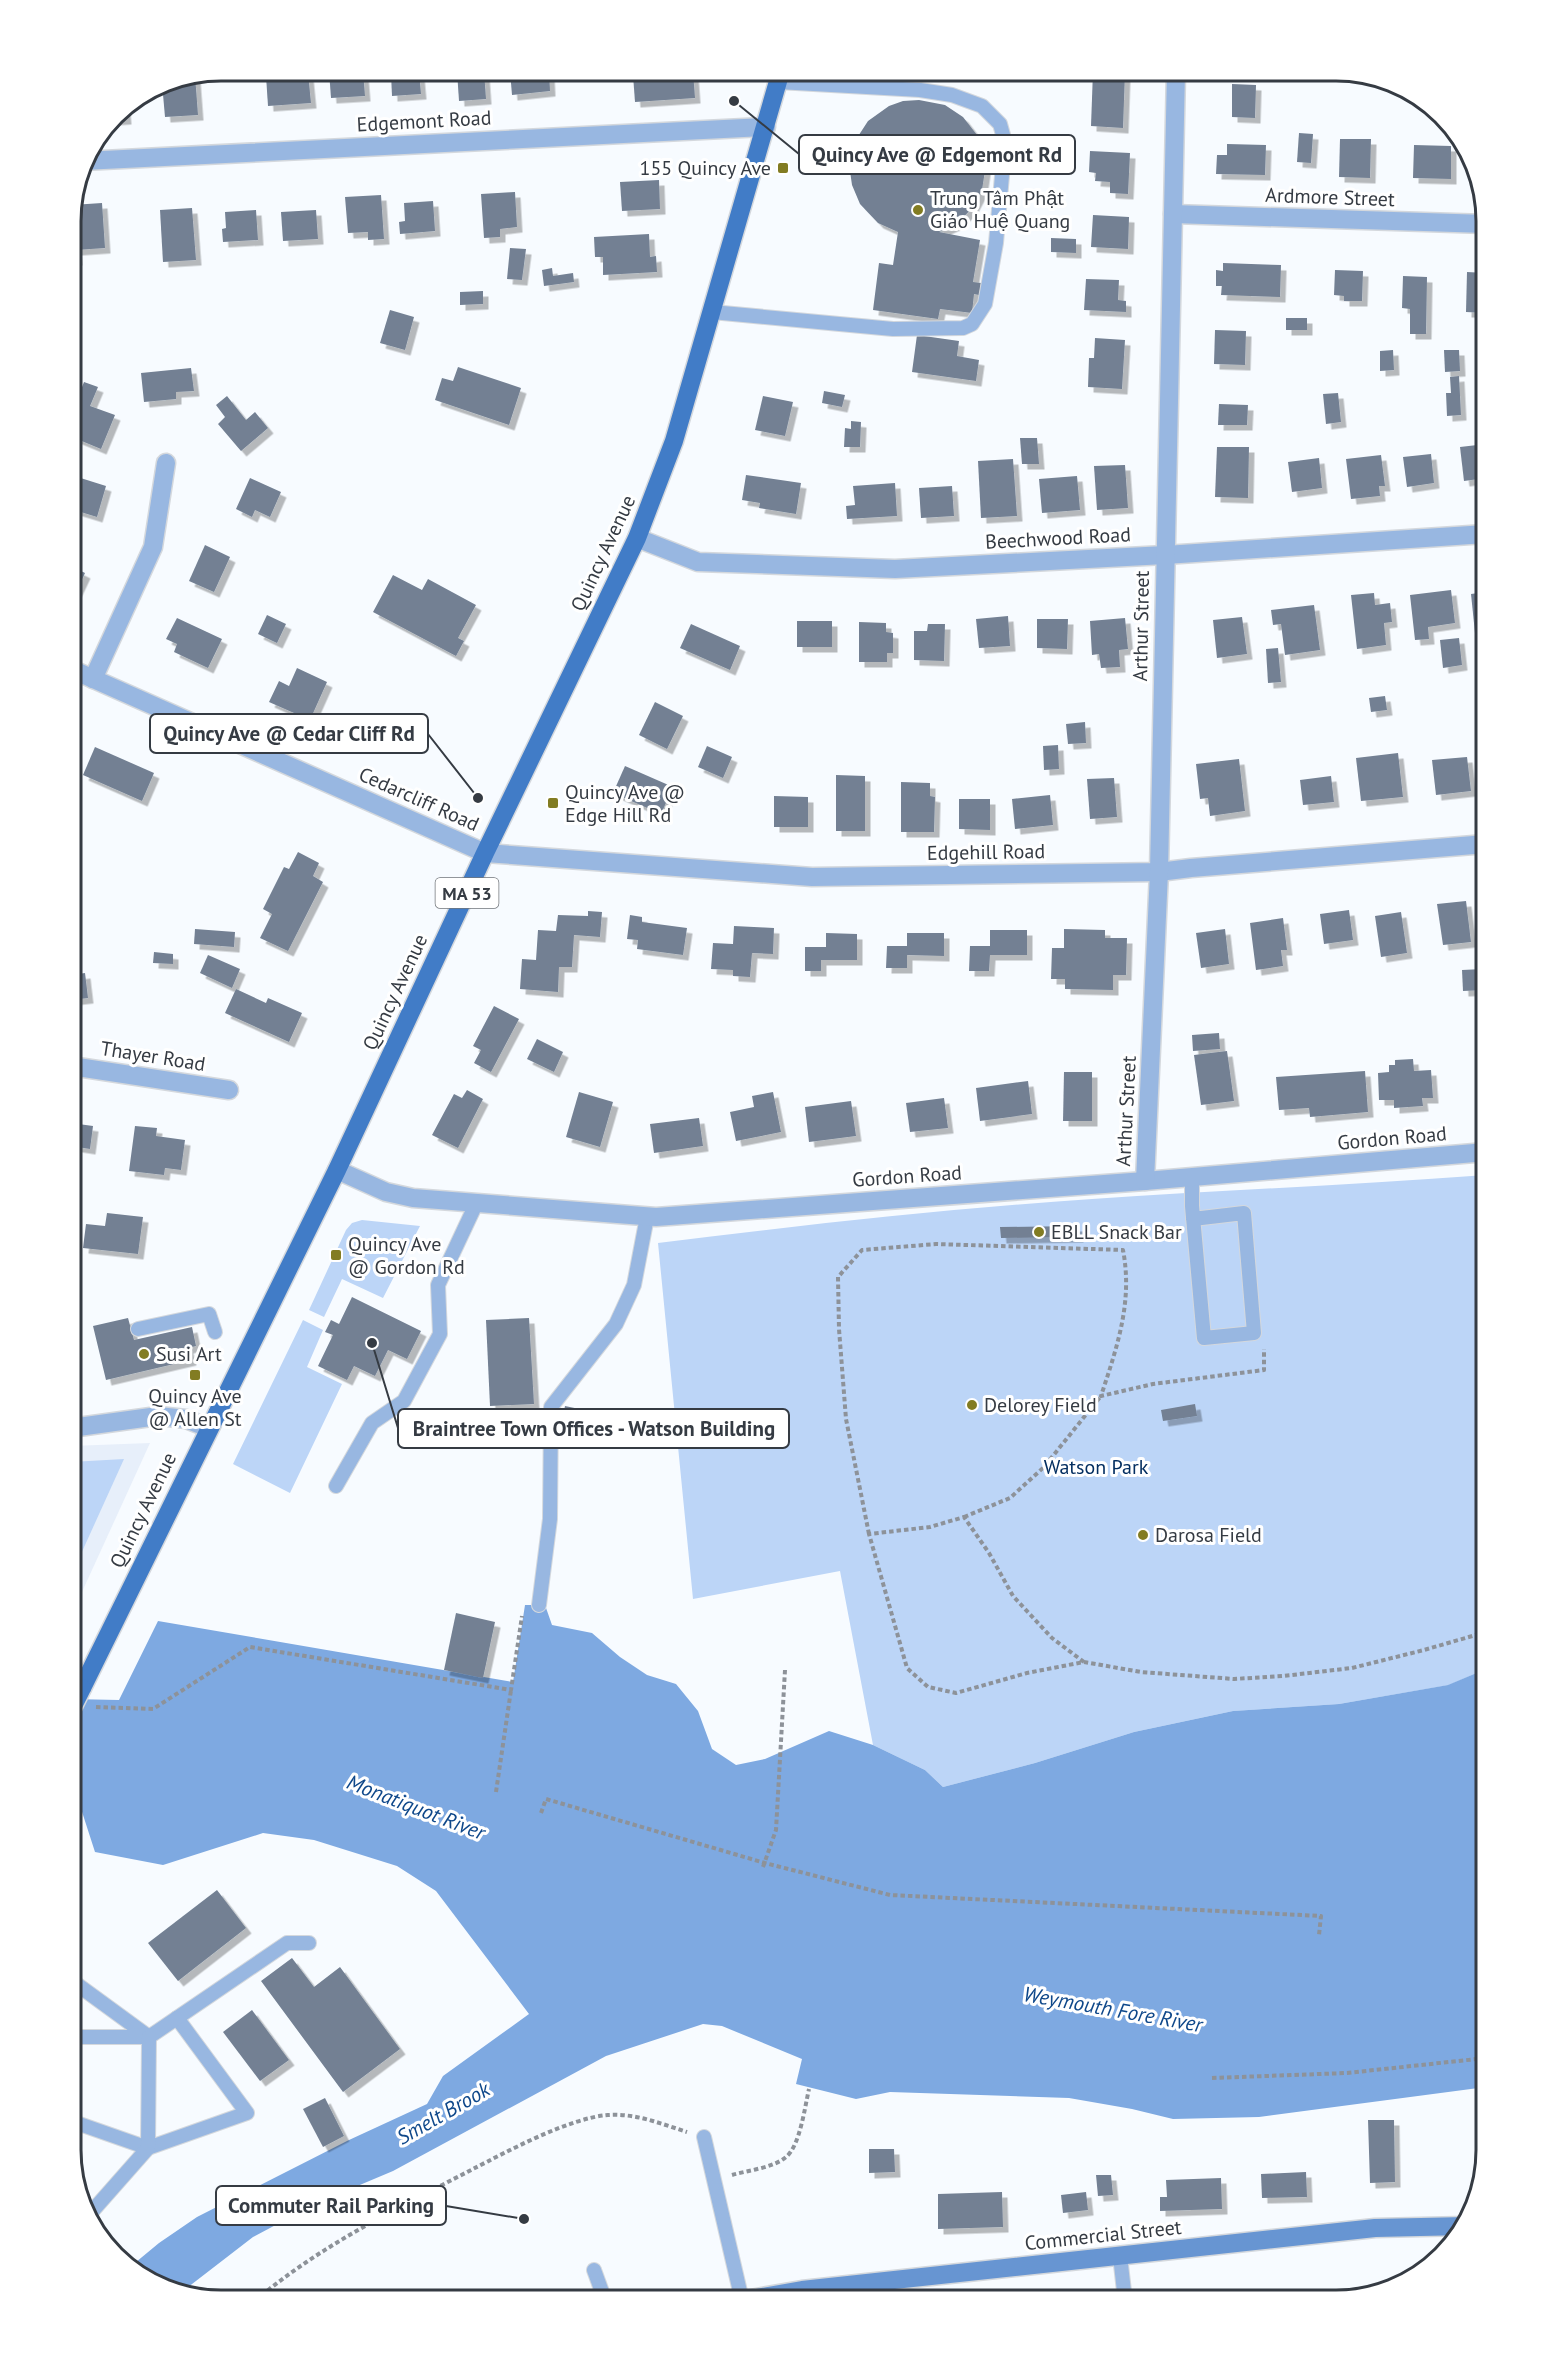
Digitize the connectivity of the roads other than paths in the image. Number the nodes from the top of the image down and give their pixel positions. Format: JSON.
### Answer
{"nodes":[{"id":1,"x":779,"y":81,"type":"edge"},
{"id":2,"x":830,"y":81,"type":"edge"},
{"id":3,"x":1176,"y":81,"type":"edge"},
{"id":4,"x":766,"y":127,"type":"junction"},
{"id":5,"x":95,"y":160,"type":"edge"},
{"id":6,"x":1173,"y":214,"type":"junction"},
{"id":7,"x":1476,"y":224,"type":"edge"},
{"id":8,"x":712,"y":312,"type":"junction"},
{"id":9,"x":166,"y":463,"type":"dead end"},
{"id":10,"x":1476,"y":535,"type":"edge"},
{"id":11,"x":637,"y":538,"type":"junction"},
{"id":12,"x":1165,"y":555,"type":"junction"},
{"id":13,"x":81,"y":674,"type":"edge"},
{"id":14,"x":93,"y":679,"type":"junction"},
{"id":15,"x":1476,"y":845,"type":"edge"},
{"id":16,"x":485,"y":853,"type":"junction"},
{"id":17,"x":1159,"y":872,"type":"junction"},
{"id":18,"x":81,"y":1068,"type":"edge"},
{"id":19,"x":229,"y":1090,"type":"dead end"},
{"id":20,"x":1476,"y":1153,"type":"edge"},
{"id":21,"x":337,"y":1170,"type":"junction"},
{"id":22,"x":1192,"y":1176,"type":"junction"},
{"id":23,"x":1145,"y":1181,"type":"junction"},
{"id":24,"x":476,"y":1204,"type":"junction"},
{"id":25,"x":647,"y":1217,"type":"junction"},
{"id":26,"x":1193,"y":1219,"type":"junction"},
{"id":27,"x":138,"y":1329,"type":"dead end"},
{"id":28,"x":215,"y":1332,"type":"dead end"},
{"id":29,"x":81,"y":1427,"type":"edge"},
{"id":30,"x":208,"y":1428,"type":"junction"},
{"id":31,"x":336,"y":1486,"type":"dead end"},
{"id":32,"x":539,"y":1605,"type":"dead end"},
{"id":33,"x":81,"y":1690,"type":"edge"},
{"id":34,"x":309,"y":1943,"type":"dead end"},
{"id":35,"x":81,"y":1988,"type":"edge"},
{"id":36,"x":177,"y":2018,"type":"junction"},
{"id":37,"x":81,"y":2037,"type":"edge"},
{"id":38,"x":149,"y":2037,"type":"junction"},
{"id":39,"x":81,"y":2125,"type":"edge"},
{"id":40,"x":704,"y":2137,"type":"road end"},
{"id":41,"x":148,"y":2148,"type":"junction"},
{"id":42,"x":94,"y":2208,"type":"edge"},
{"id":43,"x":1453,"y":2226,"type":"edge"},
{"id":44,"x":1120,"y":2256,"type":"junction"},
{"id":45,"x":594,"y":2270,"type":"dead end"},
{"id":46,"x":601,"y":2290,"type":"edge"},
{"id":47,"x":742,"y":2290,"type":"edge"},
{"id":48,"x":802,"y":2290,"type":"edge"},
{"id":49,"x":1124,"y":2290,"type":"edge"}],
"edges":[{"from":1,"to":4,"type":"main road","name":"Quincy Avenue","number":"MA 53"},
{"from":2,"to":8,"type":"lane"},
{"from":3,"to":6,"type":"street","name":"Arthur Street"},
{"from":4,"to":5,"type":"street","name":"Edgemont Road"},
{"from":4,"to":8,"type":"main road","name":"Quincy Avenue","number":"MA 53"},
{"from":6,"to":7,"type":"street","name":"Ardmore Street"},
{"from":6,"to":12,"type":"street","name":"Arthur Street"},
{"from":8,"to":11,"type":"main road","name":"Quincy Avenue","number":"MA 53"},
{"from":9,"to":14,"type":"street"},
{"from":10,"to":12,"type":"street","name":"Beechwood Road"},
{"from":11,"to":12,"type":"street","name":"Beechwood Road"},
{"from":11,"to":16,"type":"main road","name":"Quincy Avenue","number":"MA 53"},
{"from":12,"to":17,"type":"street","name":"Arthur Street"},
{"from":13,"to":14,"type":"street","name":"Cedarcliff Road"},
{"from":14,"to":16,"type":"street","name":"Cedarcliff Road"},
{"from":15,"to":17,"type":"street","name":"Edgehill Road"},
{"from":16,"to":17,"type":"street","name":"Edgehill Road"},
{"from":16,"to":21,"type":"main road","name":"Quincy Avenue","number":"MA 53"},
{"from":17,"to":23,"type":"street","name":"Arthur Street"},
{"from":18,"to":19,"type":"street","name":"Thayer Road"},
{"from":20,"to":22,"type":"street","name":"Gordon Road"},
{"from":21,"to":24,"type":"street","name":"Gordon Road"},
{"from":21,"to":30,"type":"main road","name":"Quincy Avenue","number":"MA 53"},
{"from":22,"to":23,"type":"street","name":"Gordon Road"},
{"from":22,"to":26,"type":"lane"},
{"from":23,"to":25,"type":"street","name":"Gordon Road"},
{"from":24,"to":25,"type":"street","name":"Gordon Road"},
{"from":24,"to":31,"type":"lane"},
{"from":25,"to":32,"type":"lane"},
{"from":26,"to":26,"type":"lane"},
{"from":27,"to":28,"type":"lane"},
{"from":29,"to":30,"type":"street"},
{"from":30,"to":33,"type":"main road","name":"Quincy Avenue","number":"MA 53","bridge":true},
{"from":34,"to":36,"type":"lane"},
{"from":35,"to":38,"type":"lane"},
{"from":36,"to":38,"type":"lane"},
{"from":36,"to":41,"type":"lane"},
{"from":37,"to":38,"type":"lane"},
{"from":38,"to":41,"type":"lane"},
{"from":39,"to":41,"type":"lane"},
{"from":40,"to":47,"type":"lane"},
{"from":41,"to":42,"type":"lane"},
{"from":43,"to":44,"type":"main road","name":"Commercial Street"},
{"from":44,"to":48,"type":"main road","name":"Commercial Street"},
{"from":44,"to":49,"type":"lane"},
{"from":45,"to":46,"type":"lane"}]}
